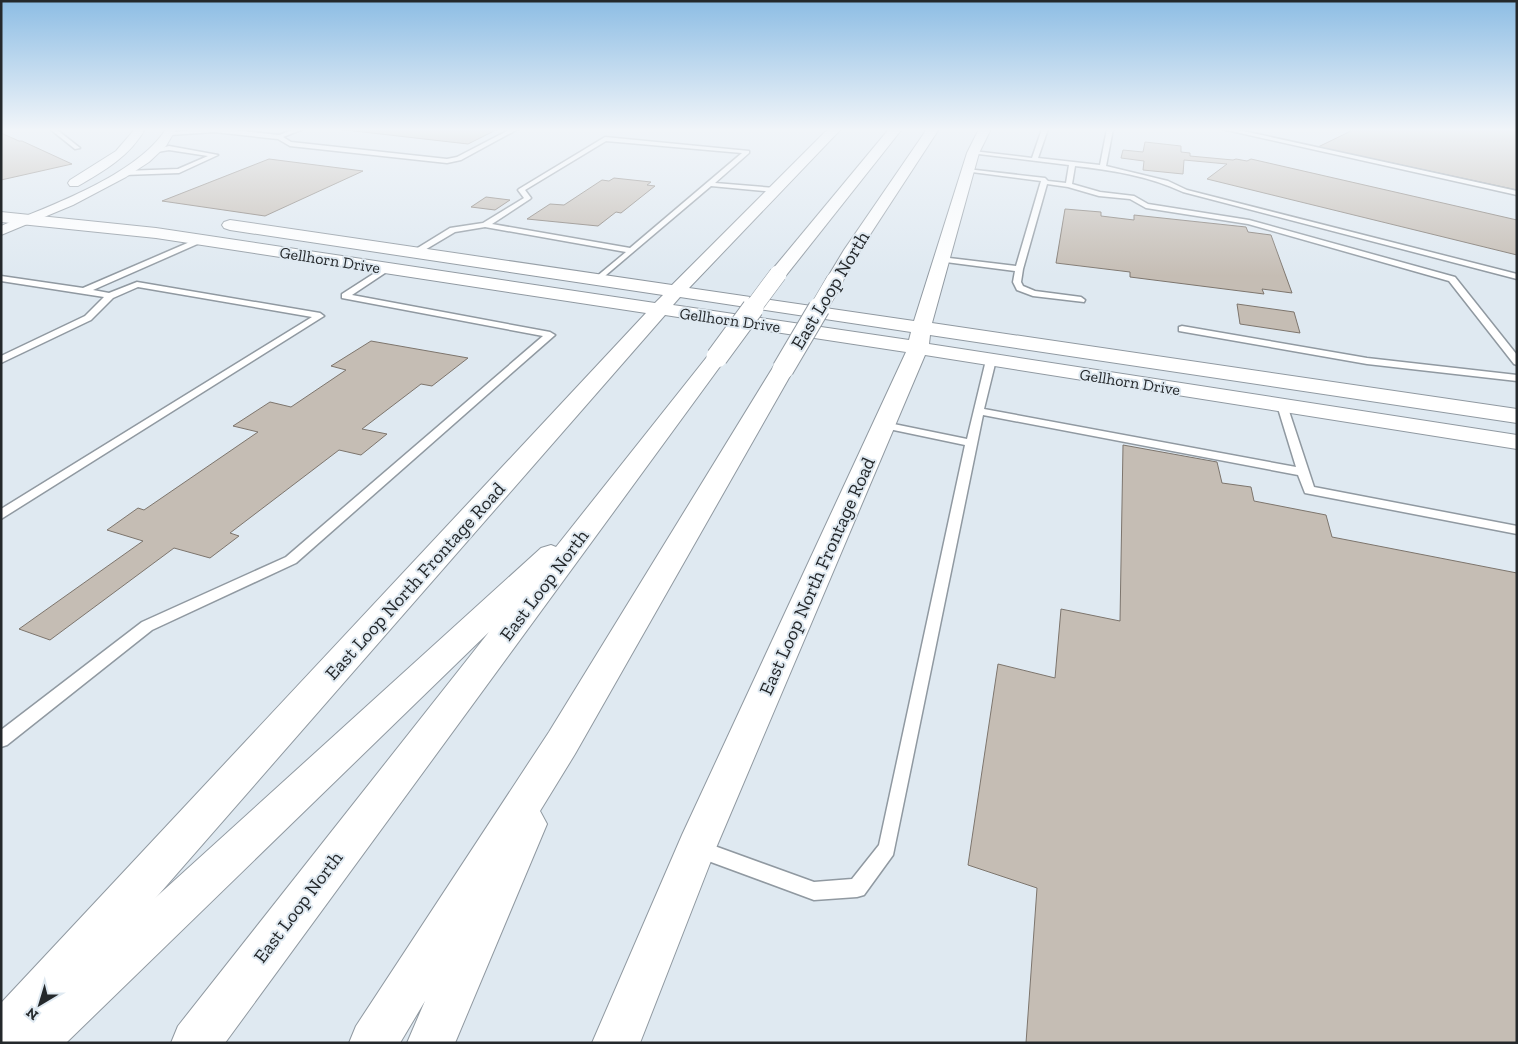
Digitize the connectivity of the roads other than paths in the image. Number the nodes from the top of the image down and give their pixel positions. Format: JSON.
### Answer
{"nodes":[{"id":1,"x":82,"y":178,"type":"edge"},
{"id":2,"x":116,"y":178,"type":"edge"},
{"id":3,"x":542,"y":178,"type":"edge"},
{"id":4,"x":717,"y":178,"type":"edge"},
{"id":5,"x":788,"y":178,"type":"edge"},
{"id":6,"x":857,"y":178,"type":"edge"},
{"id":7,"x":900,"y":178,"type":"edge"},
{"id":8,"x":965,"y":178,"type":"edge"},
{"id":9,"x":1024,"y":178,"type":"edge"},
{"id":10,"x":1069,"y":178,"type":"edge"},
{"id":11,"x":1147,"y":178,"type":"edge"},
{"id":12,"x":1446,"y":178,"type":"edge"},
{"id":13,"x":1044,"y":182,"type":"junction"},
{"id":14,"x":710,"y":184,"type":"junction"},
{"id":15,"x":1068,"y":185,"type":"junction"},
{"id":16,"x":61,"y":190,"type":"dead end"},
{"id":17,"x":776,"y":190,"type":"junction"},
{"id":18,"x":1517,"y":193,"type":"edge"},
{"id":19,"x":1,"y":204,"type":"edge"},
{"id":20,"x":57,"y":206,"type":"junction"},
{"id":21,"x":26,"y":209,"type":"junction"},
{"id":22,"x":87,"y":209,"type":"dead end"},
{"id":23,"x":1,"y":217,"type":"edge"},
{"id":24,"x":214,"y":223,"type":"dead end"},
{"id":25,"x":485,"y":225,"type":"junction"},
{"id":26,"x":232,"y":226,"type":"junction"},
{"id":27,"x":1,"y":231,"type":"edge"},
{"id":28,"x":200,"y":240,"type":"junction"},
{"id":29,"x":632,"y":250,"type":"junction"},
{"id":30,"x":415,"y":252,"type":"junction"},
{"id":31,"x":941,"y":259,"type":"junction"},
{"id":32,"x":387,"y":268,"type":"junction"},
{"id":33,"x":1019,"y":269,"type":"junction"},
{"id":34,"x":1517,"y":277,"type":"edge"},
{"id":35,"x":1,"y":279,"type":"edge"},
{"id":36,"x":599,"y":279,"type":"junction"},
{"id":37,"x":84,"y":291,"type":"junction"},
{"id":38,"x":110,"y":296,"type":"junction"},
{"id":39,"x":668,"y":300,"type":"junction"},
{"id":40,"x":1081,"y":300,"type":"dead end"},
{"id":41,"x":1182,"y":329,"type":"dead end"},
{"id":42,"x":919,"y":339,"type":"junction"},
{"id":43,"x":1,"y":360,"type":"edge"},
{"id":44,"x":991,"y":360,"type":"junction"},
{"id":45,"x":1517,"y":362,"type":"edge"},
{"id":46,"x":1517,"y":378,"type":"edge"},
{"id":47,"x":1273,"y":380,"type":"junction"},
{"id":48,"x":1282,"y":406,"type":"junction"},
{"id":49,"x":978,"y":411,"type":"junction"},
{"id":50,"x":1517,"y":416,"type":"edge"},
{"id":51,"x":884,"y":425,"type":"junction"},
{"id":52,"x":1517,"y":442,"type":"edge"},
{"id":53,"x":971,"y":443,"type":"junction"},
{"id":54,"x":1303,"y":472,"type":"junction"},
{"id":55,"x":608,"y":501,"type":"junction"},
{"id":56,"x":1,"y":516,"type":"edge"},
{"id":57,"x":1517,"y":530,"type":"edge"},
{"id":58,"x":1,"y":740,"type":"edge"},
{"id":59,"x":562,"y":743,"type":"junction"},
{"id":60,"x":696,"y":848,"type":"junction"},
{"id":61,"x":1,"y":1038,"type":"edge"},
{"id":62,"x":31,"y":1043,"type":"edge"},
{"id":63,"x":195,"y":1043,"type":"edge"},
{"id":64,"x":373,"y":1043,"type":"edge"},
{"id":65,"x":431,"y":1043,"type":"edge"},
{"id":66,"x":616,"y":1043,"type":"edge"}],
"edges":[{"from":1,"to":16,"type":"street"},
{"from":2,"to":20,"type":"street"},
{"from":3,"to":25,"type":"lane"},
{"from":4,"to":14,"type":"lane"},
{"from":5,"to":17,"type":"main road","name":"East Loop North Frontage Road"},
{"from":6,"to":55,"type":"main road","name":"East Loop North","bridge":true},
{"from":7,"to":59,"type":"main road","name":"East Loop North","bridge":true},
{"from":8,"to":31,"type":"main road","name":"East Loop North Frontage Road"},
{"from":9,"to":13,"type":"lane"},
{"from":10,"to":15,"type":"lane"},
{"from":11,"to":34,"type":"lane"},
{"from":12,"to":18,"type":"lane"},
{"from":13,"to":15,"type":"lane"},
{"from":13,"to":33,"type":"lane"},
{"from":14,"to":17,"type":"lane"},
{"from":14,"to":29,"type":"lane"},
{"from":15,"to":45,"type":"lane"},
{"from":17,"to":39,"type":"main road","name":"East Loop North Frontage Road"},
{"from":19,"to":21,"type":"main road","name":"Gellhorn Drive"},
{"from":20,"to":21,"type":"main road","name":"Gellhorn Drive"},
{"from":20,"to":22,"type":"main road","name":"Gellhorn Drive"},
{"from":21,"to":23,"type":"main road","name":"Gellhorn Drive"},
{"from":21,"to":27,"type":"street"},
{"from":21,"to":28,"type":"main road","name":"Gellhorn Drive"},
{"from":24,"to":26,"type":"main road","name":"Gellhorn Drive"},
{"from":25,"to":29,"type":"lane"},
{"from":25,"to":30,"type":"lane"},
{"from":26,"to":28,"type":"main road"},
{"from":26,"to":30,"type":"main road","name":"Gellhorn Drive"},
{"from":28,"to":32,"type":"main road","name":"Gellhorn Drive"},
{"from":28,"to":37,"type":"lane"},
{"from":29,"to":36,"type":"lane"},
{"from":30,"to":32,"type":"main road"},
{"from":30,"to":36,"type":"main road","name":"Gellhorn Drive"},
{"from":31,"to":33,"type":"lane"},
{"from":31,"to":42,"type":"main road","name":"East Loop North Frontage Road"},
{"from":32,"to":39,"type":"main road","name":"Gellhorn Drive"},
{"from":32,"to":58,"type":"lane"},
{"from":33,"to":40,"type":"lane"},
{"from":35,"to":37,"type":"lane"},
{"from":36,"to":39,"type":"main road","name":"Gellhorn Drive"},
{"from":37,"to":38,"type":"lane"},
{"from":38,"to":43,"type":"lane"},
{"from":38,"to":56,"type":"lane"},
{"from":39,"to":42,"type":"main road","name":"Gellhorn Drive"},
{"from":39,"to":61,"type":"main road","name":"East Loop North Frontage Road"},
{"from":41,"to":46,"type":"lane"},
{"from":42,"to":44,"type":"main road","name":"Gellhorn Drive"},
{"from":42,"to":47,"type":"main road","name":"Gellhorn Drive"},
{"from":42,"to":51,"type":"main road","name":"East Loop North Frontage Road"},
{"from":44,"to":48,"type":"main road","name":"Gellhorn Drive"},
{"from":44,"to":49,"type":"lane"},
{"from":47,"to":48,"type":"main road"},
{"from":47,"to":50,"type":"main road","name":"Gellhorn Drive"},
{"from":48,"to":52,"type":"main road","name":"Gellhorn Drive"},
{"from":48,"to":54,"type":"lane"},
{"from":49,"to":53,"type":"lane"},
{"from":49,"to":54,"type":"lane"},
{"from":51,"to":53,"type":"lane"},
{"from":51,"to":60,"type":"main road","name":"East Loop North Frontage Road"},
{"from":53,"to":60,"type":"lane"},
{"from":54,"to":57,"type":"lane"},
{"from":55,"to":62,"type":"main road"},
{"from":55,"to":63,"type":"main road","name":"East Loop North"},
{"from":59,"to":64,"type":"main road","name":"East Loop North"},
{"from":59,"to":65,"type":"main road"},
{"from":60,"to":66,"type":"main road","name":"East Loop North Frontage Road"}]}
